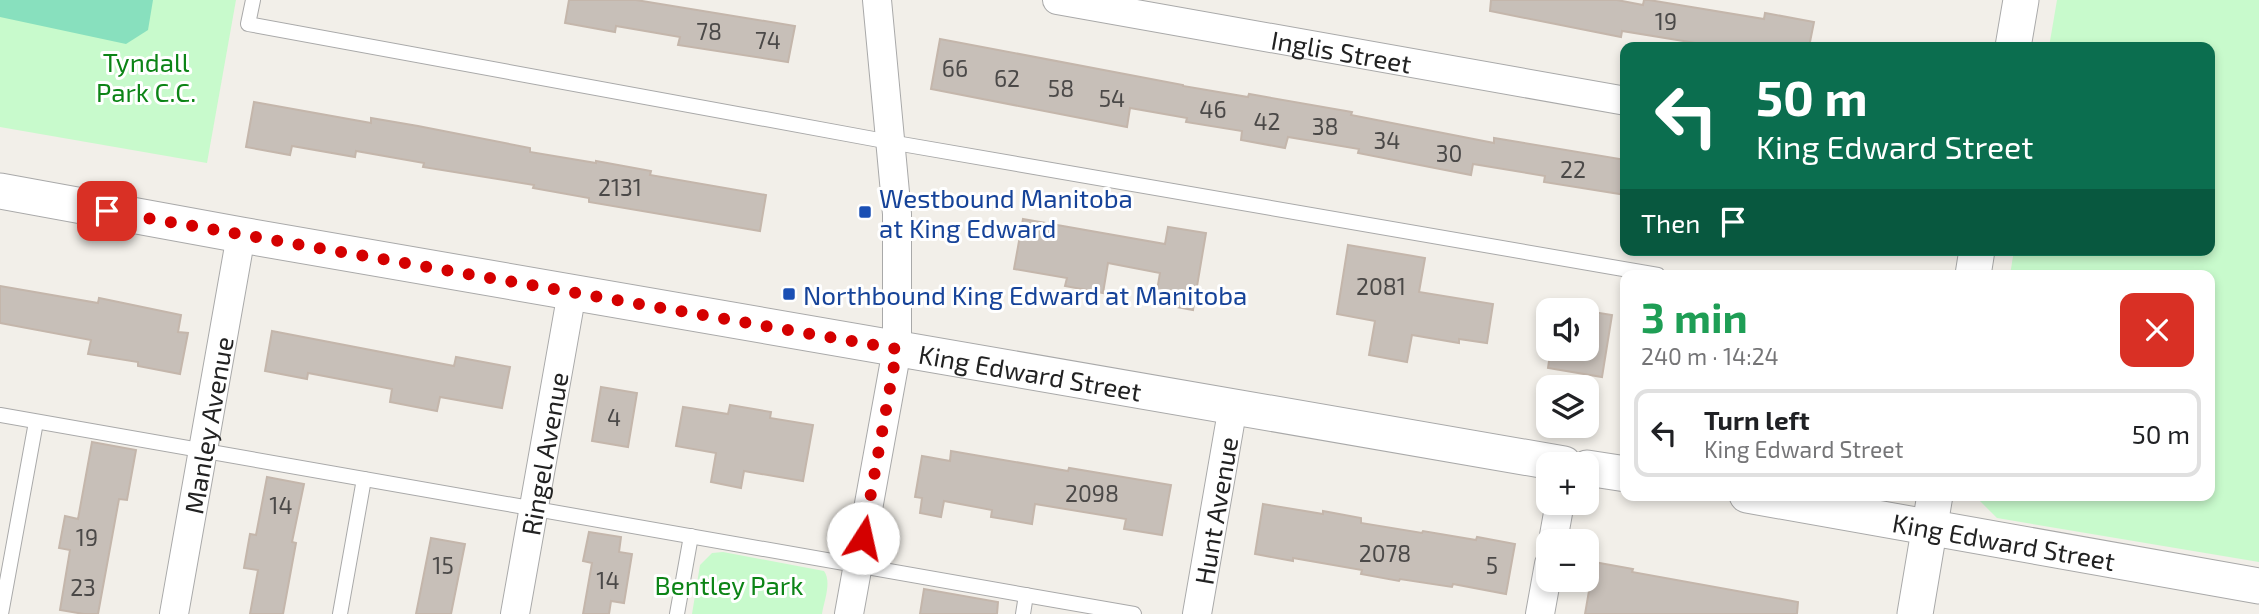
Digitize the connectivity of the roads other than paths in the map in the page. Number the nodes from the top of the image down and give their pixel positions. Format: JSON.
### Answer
{"nodes":[{"id":1,"x":253,"y":0,"type":"edge"},
{"id":2,"x":877,"y":0,"type":"edge"},
{"id":3,"x":1058,"y":0,"type":"edge"},
{"id":4,"x":2021,"y":0,"type":"edge"},
{"id":5,"x":2014,"y":42,"type":"edge"},
{"id":6,"x":1620,"y":100,"type":"edge"},
{"id":7,"x":890,"y":142,"type":"junction"},
{"id":8,"x":0,"y":191,"type":"edge"},
{"id":9,"x":241,"y":235,"type":"junction"},
{"id":10,"x":1629,"y":270,"type":"edge"},
{"id":11,"x":572,"y":292,"type":"junction"},
{"id":12,"x":897,"y":349,"type":"junction"},
{"id":13,"x":1233,"y":406,"type":"junction"},
{"id":14,"x":0,"y":415,"type":"edge"},
{"id":15,"x":36,"y":422,"type":"junction"},
{"id":16,"x":202,"y":451,"type":"junction"},
{"id":17,"x":1536,"y":459,"type":"edge"},
{"id":18,"x":1599,"y":470,"type":"edge"},
{"id":19,"x":1620,"y":473,"type":"edge"},
{"id":20,"x":363,"y":479,"type":"junction"},
{"id":21,"x":1817,"y":501,"type":"edge"},
{"id":22,"x":534,"y":509,"type":"junction"},
{"id":23,"x":1933,"y":511,"type":"edge"},
{"id":24,"x":691,"y":536,"type":"junction"},
{"id":25,"x":858,"y":566,"type":"junction"},
{"id":26,"x":2259,"y":586,"type":"edge"},
{"id":27,"x":1544,"y":592,"type":"edge"},
{"id":28,"x":1026,"y":595,"type":"junction"},
{"id":29,"x":1,"y":614,"type":"edge"},
{"id":30,"x":174,"y":614,"type":"edge"},
{"id":31,"x":340,"y":614,"type":"edge"},
{"id":32,"x":515,"y":614,"type":"edge"},
{"id":33,"x":677,"y":614,"type":"edge"},
{"id":34,"x":849,"y":614,"type":"edge"},
{"id":35,"x":1023,"y":614,"type":"edge"},
{"id":36,"x":1135,"y":614,"type":"edge"},
{"id":37,"x":1197,"y":614,"type":"edge"},
{"id":38,"x":1540,"y":614,"type":"edge"},
{"id":39,"x":1915,"y":614,"type":"edge"}],
"edges":[{"from":1,"to":7,"type":"lane"},
{"from":2,"to":7,"type":"street"},
{"from":3,"to":6,"type":"street","name":"Inglis Street"},
{"from":4,"to":5,"type":"street"},
{"from":7,"to":10,"type":"lane"},
{"from":7,"to":12,"type":"street"},
{"from":8,"to":9,"type":"street","name":"King Edward Street"},
{"from":9,"to":11,"type":"street","name":"King Edward Street"},
{"from":9,"to":16,"type":"street","name":"Manley Avenue"},
{"from":11,"to":12,"type":"street","name":"King Edward Street"},
{"from":11,"to":22,"type":"street","name":"Ringel Avenue"},
{"from":12,"to":13,"type":"street","name":"King Edward Street"},
{"from":12,"to":25,"type":"street"},
{"from":13,"to":17,"type":"street","name":"King Edward Street"},
{"from":13,"to":37,"type":"street","name":"Hunt Avenue"},
{"from":14,"to":15,"type":"lane"},
{"from":15,"to":16,"type":"lane"},
{"from":15,"to":29,"type":"lane"},
{"from":16,"to":20,"type":"lane"},
{"from":16,"to":30,"type":"street","name":"Manley Avenue"},
{"from":18,"to":19,"type":"street"},
{"from":20,"to":22,"type":"lane"},
{"from":20,"to":31,"type":"lane"},
{"from":21,"to":23,"type":"street","name":"King Edward Street"},
{"from":22,"to":24,"type":"lane"},
{"from":22,"to":32,"type":"street","name":"Ringel Avenue"},
{"from":23,"to":26,"type":"street","name":"King Edward Street"},
{"from":23,"to":39,"type":"street"},
{"from":24,"to":25,"type":"lane"},
{"from":24,"to":33,"type":"lane"},
{"from":25,"to":28,"type":"lane"},
{"from":25,"to":34,"type":"street"},
{"from":27,"to":38,"type":"street"},
{"from":28,"to":35,"type":"lane"},
{"from":28,"to":36,"type":"lane"}]}
